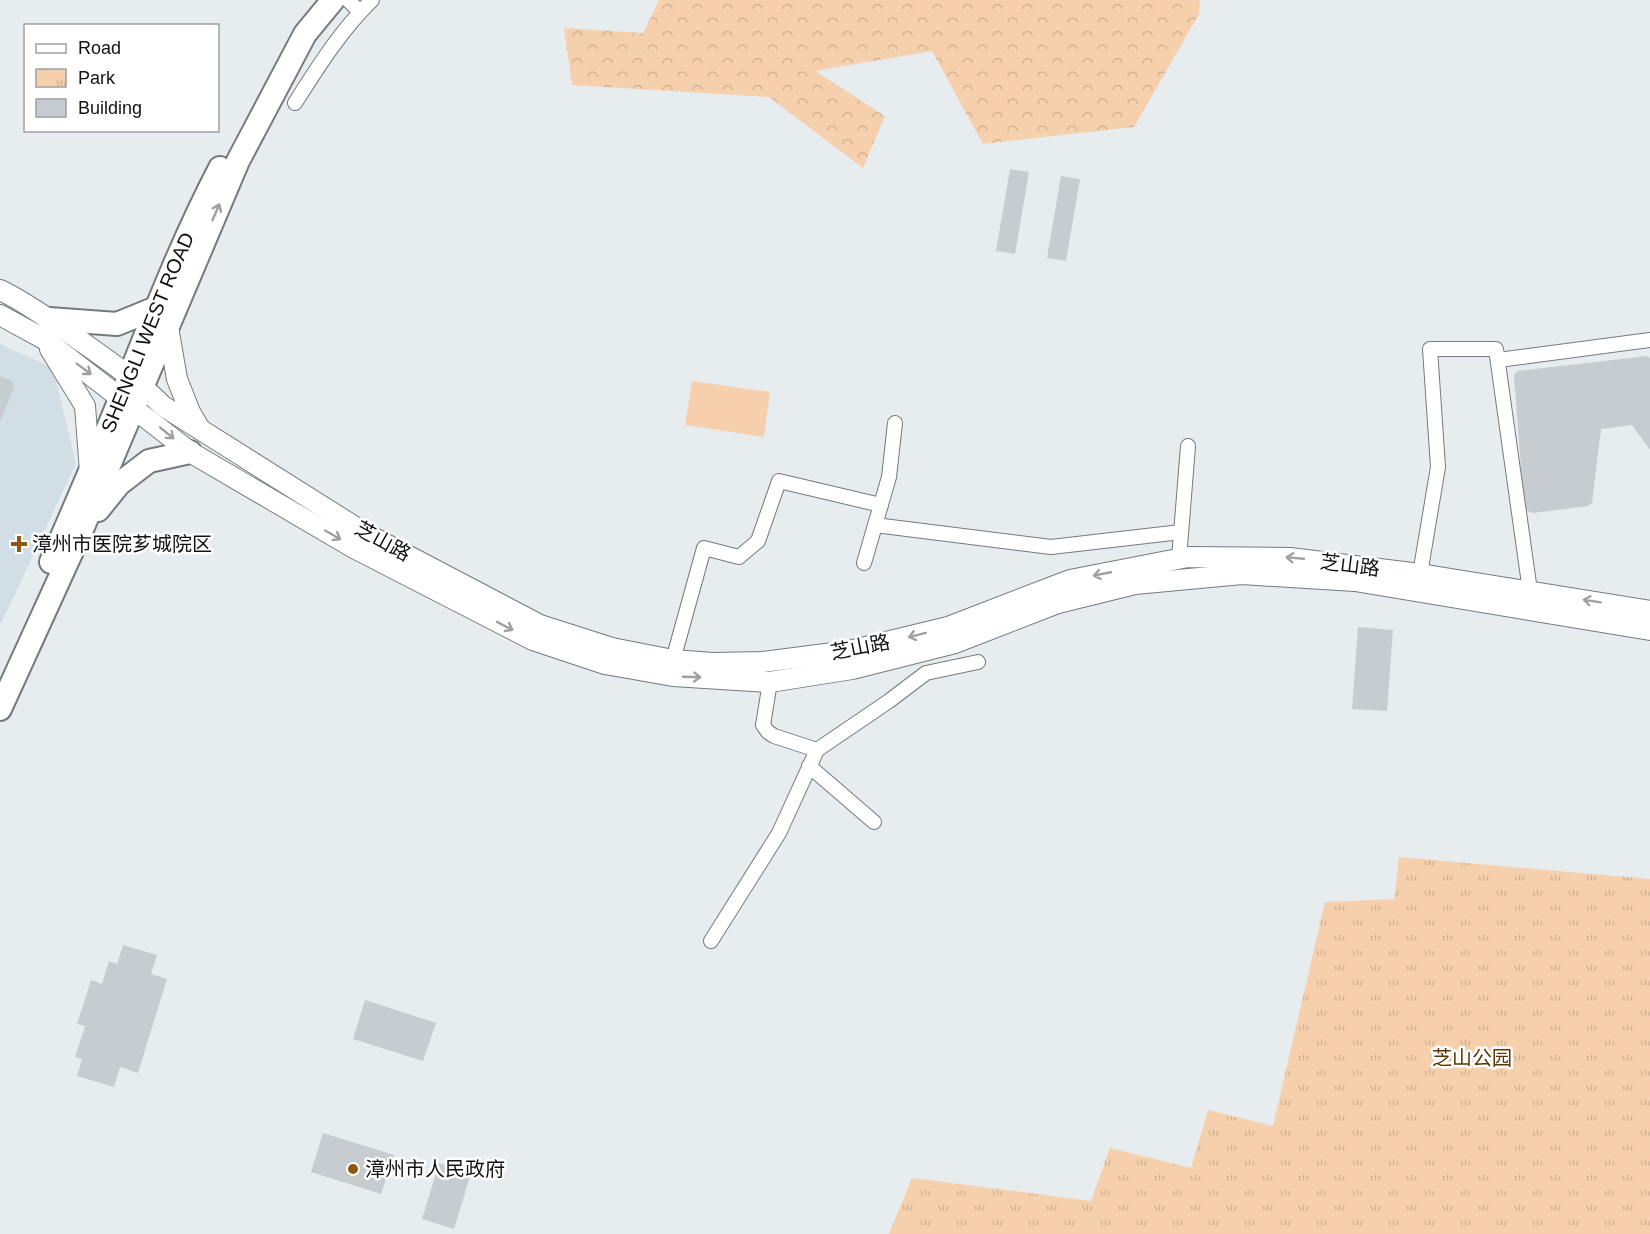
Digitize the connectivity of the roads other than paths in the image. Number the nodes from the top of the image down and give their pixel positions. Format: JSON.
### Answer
{"nodes":[{"id":1,"x":315,"y":0,"type":"edge"},
{"id":2,"x":333,"y":0,"type":"edge"},
{"id":3,"x":348,"y":0,"type":"edge"},
{"id":4,"x":372,"y":0,"type":"edge"},
{"id":5,"x":360,"y":12,"type":"junction"},
{"id":6,"x":295,"y":103,"type":"dead end"},
{"id":7,"x":0,"y":290,"type":"edge"},
{"id":8,"x":0,"y":315,"type":"edge"},
{"id":9,"x":162,"y":317,"type":"junction"},
{"id":10,"x":46,"y":329,"type":"junction"},
{"id":11,"x":1650,"y":340,"type":"edge"},
{"id":12,"x":1498,"y":360,"type":"junction"},
{"id":13,"x":136,"y":381,"type":"junction"},
{"id":14,"x":128,"y":402,"type":"junction"},
{"id":15,"x":895,"y":423,"type":"dead end"},
{"id":16,"x":200,"y":429,"type":"junction"},
{"id":17,"x":1188,"y":446,"type":"dead end"},
{"id":18,"x":190,"y":452,"type":"junction"},
{"id":19,"x":90,"y":473,"type":"junction"},
{"id":20,"x":881,"y":505,"type":"junction"},
{"id":21,"x":875,"y":525,"type":"junction"},
{"id":22,"x":83,"y":527,"type":"junction"},
{"id":23,"x":1181,"y":532,"type":"junction"},
{"id":24,"x":1179,"y":559,"type":"junction"},
{"id":25,"x":864,"y":563,"type":"dead end"},
{"id":26,"x":1420,"y":574,"type":"junction"},
{"id":27,"x":1530,"y":591,"type":"junction"},
{"id":28,"x":1650,"y":610,"type":"edge"},
{"id":29,"x":1650,"y":630,"type":"edge"},
{"id":30,"x":674,"y":660,"type":"junction"},
{"id":31,"x":978,"y":662,"type":"dead end"},
{"id":32,"x":0,"y":676,"type":"edge"},
{"id":33,"x":770,"y":682,"type":"junction"},
{"id":34,"x":0,"y":709,"type":"edge"},
{"id":35,"x":817,"y":750,"type":"junction"},
{"id":36,"x":809,"y":766,"type":"junction"},
{"id":37,"x":874,"y":822,"type":"dead end"},
{"id":38,"x":711,"y":941,"type":"dead end"}],
"edges":[{"from":1,"to":9,"type":"main road","name":"SHENGLI WEST ROAD"},
{"from":9,"to":2,"type":"main road","one_way":true},
{"from":3,"to":5,"type":"street"},
{"from":4,"to":5,"type":"street"},
{"from":5,"to":6,"type":"street"},
{"from":7,"to":10,"type":"main road"},
{"from":8,"to":10,"type":"main road"},
{"from":9,"to":10,"type":"main road"},
{"from":9,"to":13,"type":"main road","name":"SHENGLI WEST ROAD"},
{"from":9,"to":16,"type":"main road"},
{"from":10,"to":13,"type":"main road","name":"芝山路"},
{"from":10,"to":14,"type":"main road","one_way":true},
{"from":10,"to":19,"type":"main road"},
{"from":11,"to":12,"type":"street"},
{"from":12,"to":26,"type":"street"},
{"from":12,"to":27,"type":"street"},
{"from":13,"to":14,"type":"main road","name":"SHENGLI WEST ROAD"},
{"from":13,"to":16,"type":"main road","name":"芝山路"},
{"from":14,"to":18,"type":"main road","one_way":true},
{"from":14,"to":19,"type":"main road","name":"SHENGLI WEST ROAD"},
{"from":14,"to":22,"type":"main road"},
{"from":15,"to":20,"type":"street"},
{"from":16,"to":30,"type":"main road","name":"芝山路"},
{"from":17,"to":23,"type":"street"},
{"from":18,"to":22,"type":"main road"},
{"from":18,"to":33,"type":"main road","one_way":true},
{"from":19,"to":32,"type":"main road","name":"SHENGLI WEST ROAD"},
{"from":20,"to":21,"type":"street"},
{"from":20,"to":30,"type":"street"},
{"from":21,"to":23,"type":"street"},
{"from":21,"to":25,"type":"street"},
{"from":22,"to":34,"type":"main road"},
{"from":23,"to":24,"type":"street"},
{"from":26,"to":24,"type":"main road","name":"芝山路","one_way":true},
{"from":24,"to":30,"type":"main road","name":"芝山路","one_way":true},
{"from":26,"to":27,"type":"main road","name":"芝山路"},
{"from":28,"to":27,"type":"main road","name":"芝山路","one_way":true},
{"from":29,"to":33,"type":"main road"},
{"from":31,"to":35,"type":"street"},
{"from":33,"to":35,"type":"street"},
{"from":35,"to":36,"type":"street"},
{"from":36,"to":37,"type":"street"},
{"from":36,"to":38,"type":"street"}]}
